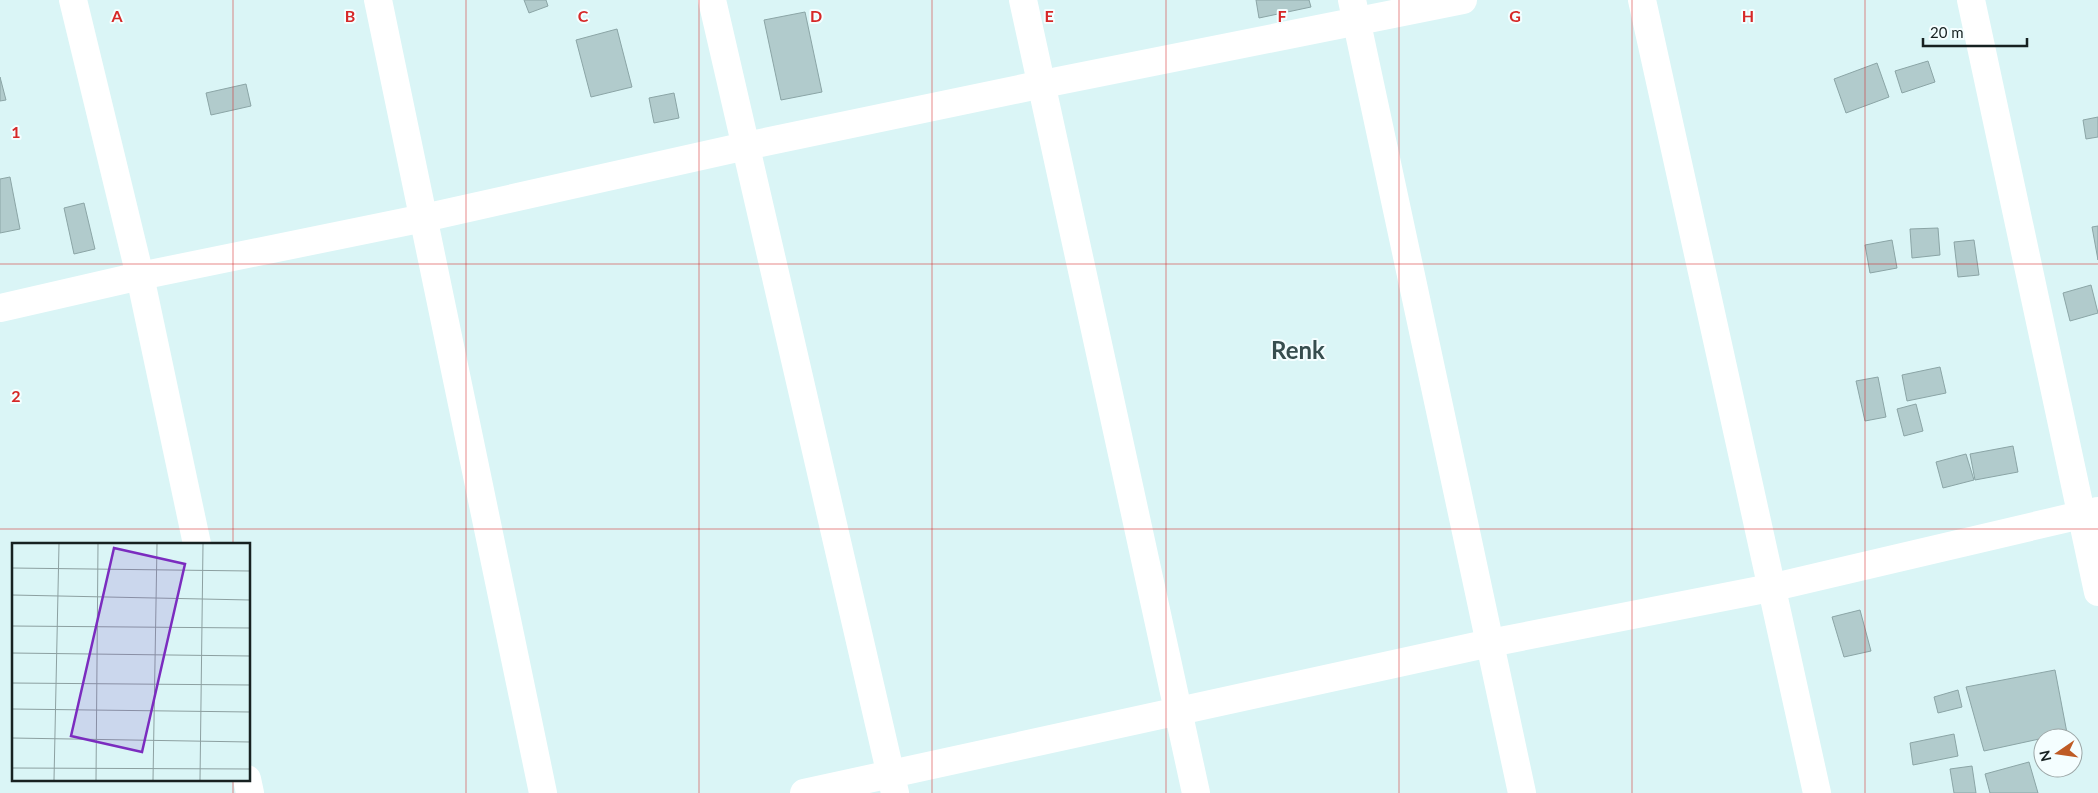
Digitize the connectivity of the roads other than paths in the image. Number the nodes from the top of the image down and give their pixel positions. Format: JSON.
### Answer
{"nodes":[{"id":1,"x":73,"y":0,"type":"edge"},
{"id":2,"x":378,"y":0,"type":"edge"},
{"id":3,"x":712,"y":0,"type":"edge"},
{"id":4,"x":1024,"y":0,"type":"edge"},
{"id":5,"x":1463,"y":0,"type":"edge"},
{"id":6,"x":1642,"y":0,"type":"edge"},
{"id":7,"x":1971,"y":0,"type":"edge"},
{"id":8,"x":1355,"y":11,"type":"edge"},
{"id":9,"x":1042,"y":84,"type":"junction"},
{"id":10,"x":746,"y":146,"type":"junction"},
{"id":11,"x":424,"y":218,"type":"junction"},
{"id":12,"x":140,"y":276,"type":"junction"},
{"id":13,"x":0,"y":308,"type":"edge"},
{"id":14,"x":2090,"y":512,"type":"edge"},
{"id":15,"x":197,"y":543,"type":"edge"},
{"id":16,"x":1770,"y":588,"type":"junction"},
{"id":17,"x":2098,"y":592,"type":"edge"},
{"id":18,"x":1490,"y":643,"type":"junction"},
{"id":19,"x":1179,"y":711,"type":"junction"},
{"id":20,"x":248,"y":780,"type":"edge"},
{"id":21,"x":894,"y":783,"type":"edge"},
{"id":22,"x":250,"y":793,"type":"edge"},
{"id":23,"x":543,"y":793,"type":"edge"},
{"id":24,"x":804,"y":793,"type":"edge"},
{"id":25,"x":1196,"y":793,"type":"edge"},
{"id":26,"x":1522,"y":793,"type":"edge"},
{"id":27,"x":1817,"y":793,"type":"edge"}],
"edges":[{"from":1,"to":12,"type":"street"},
{"from":2,"to":11,"type":"street"},
{"from":3,"to":10,"type":"street"},
{"from":4,"to":9,"type":"street"},
{"from":5,"to":8,"type":"street"},
{"from":6,"to":16,"type":"street"},
{"from":7,"to":14,"type":"street"},
{"from":8,"to":9,"type":"street"},
{"from":8,"to":18,"type":"street"},
{"from":9,"to":10,"type":"street"},
{"from":9,"to":19,"type":"street"},
{"from":10,"to":11,"type":"street"},
{"from":10,"to":21,"type":"street"},
{"from":11,"to":12,"type":"street"},
{"from":11,"to":23,"type":"street"},
{"from":12,"to":13,"type":"street"},
{"from":12,"to":15,"type":"street"},
{"from":14,"to":16,"type":"street"},
{"from":14,"to":17,"type":"street"},
{"from":16,"to":18,"type":"street"},
{"from":16,"to":27,"type":"street"},
{"from":18,"to":19,"type":"street"},
{"from":18,"to":26,"type":"street"},
{"from":19,"to":21,"type":"street"},
{"from":19,"to":25,"type":"street"},
{"from":20,"to":22,"type":"street"},
{"from":21,"to":24,"type":"street"}]}
